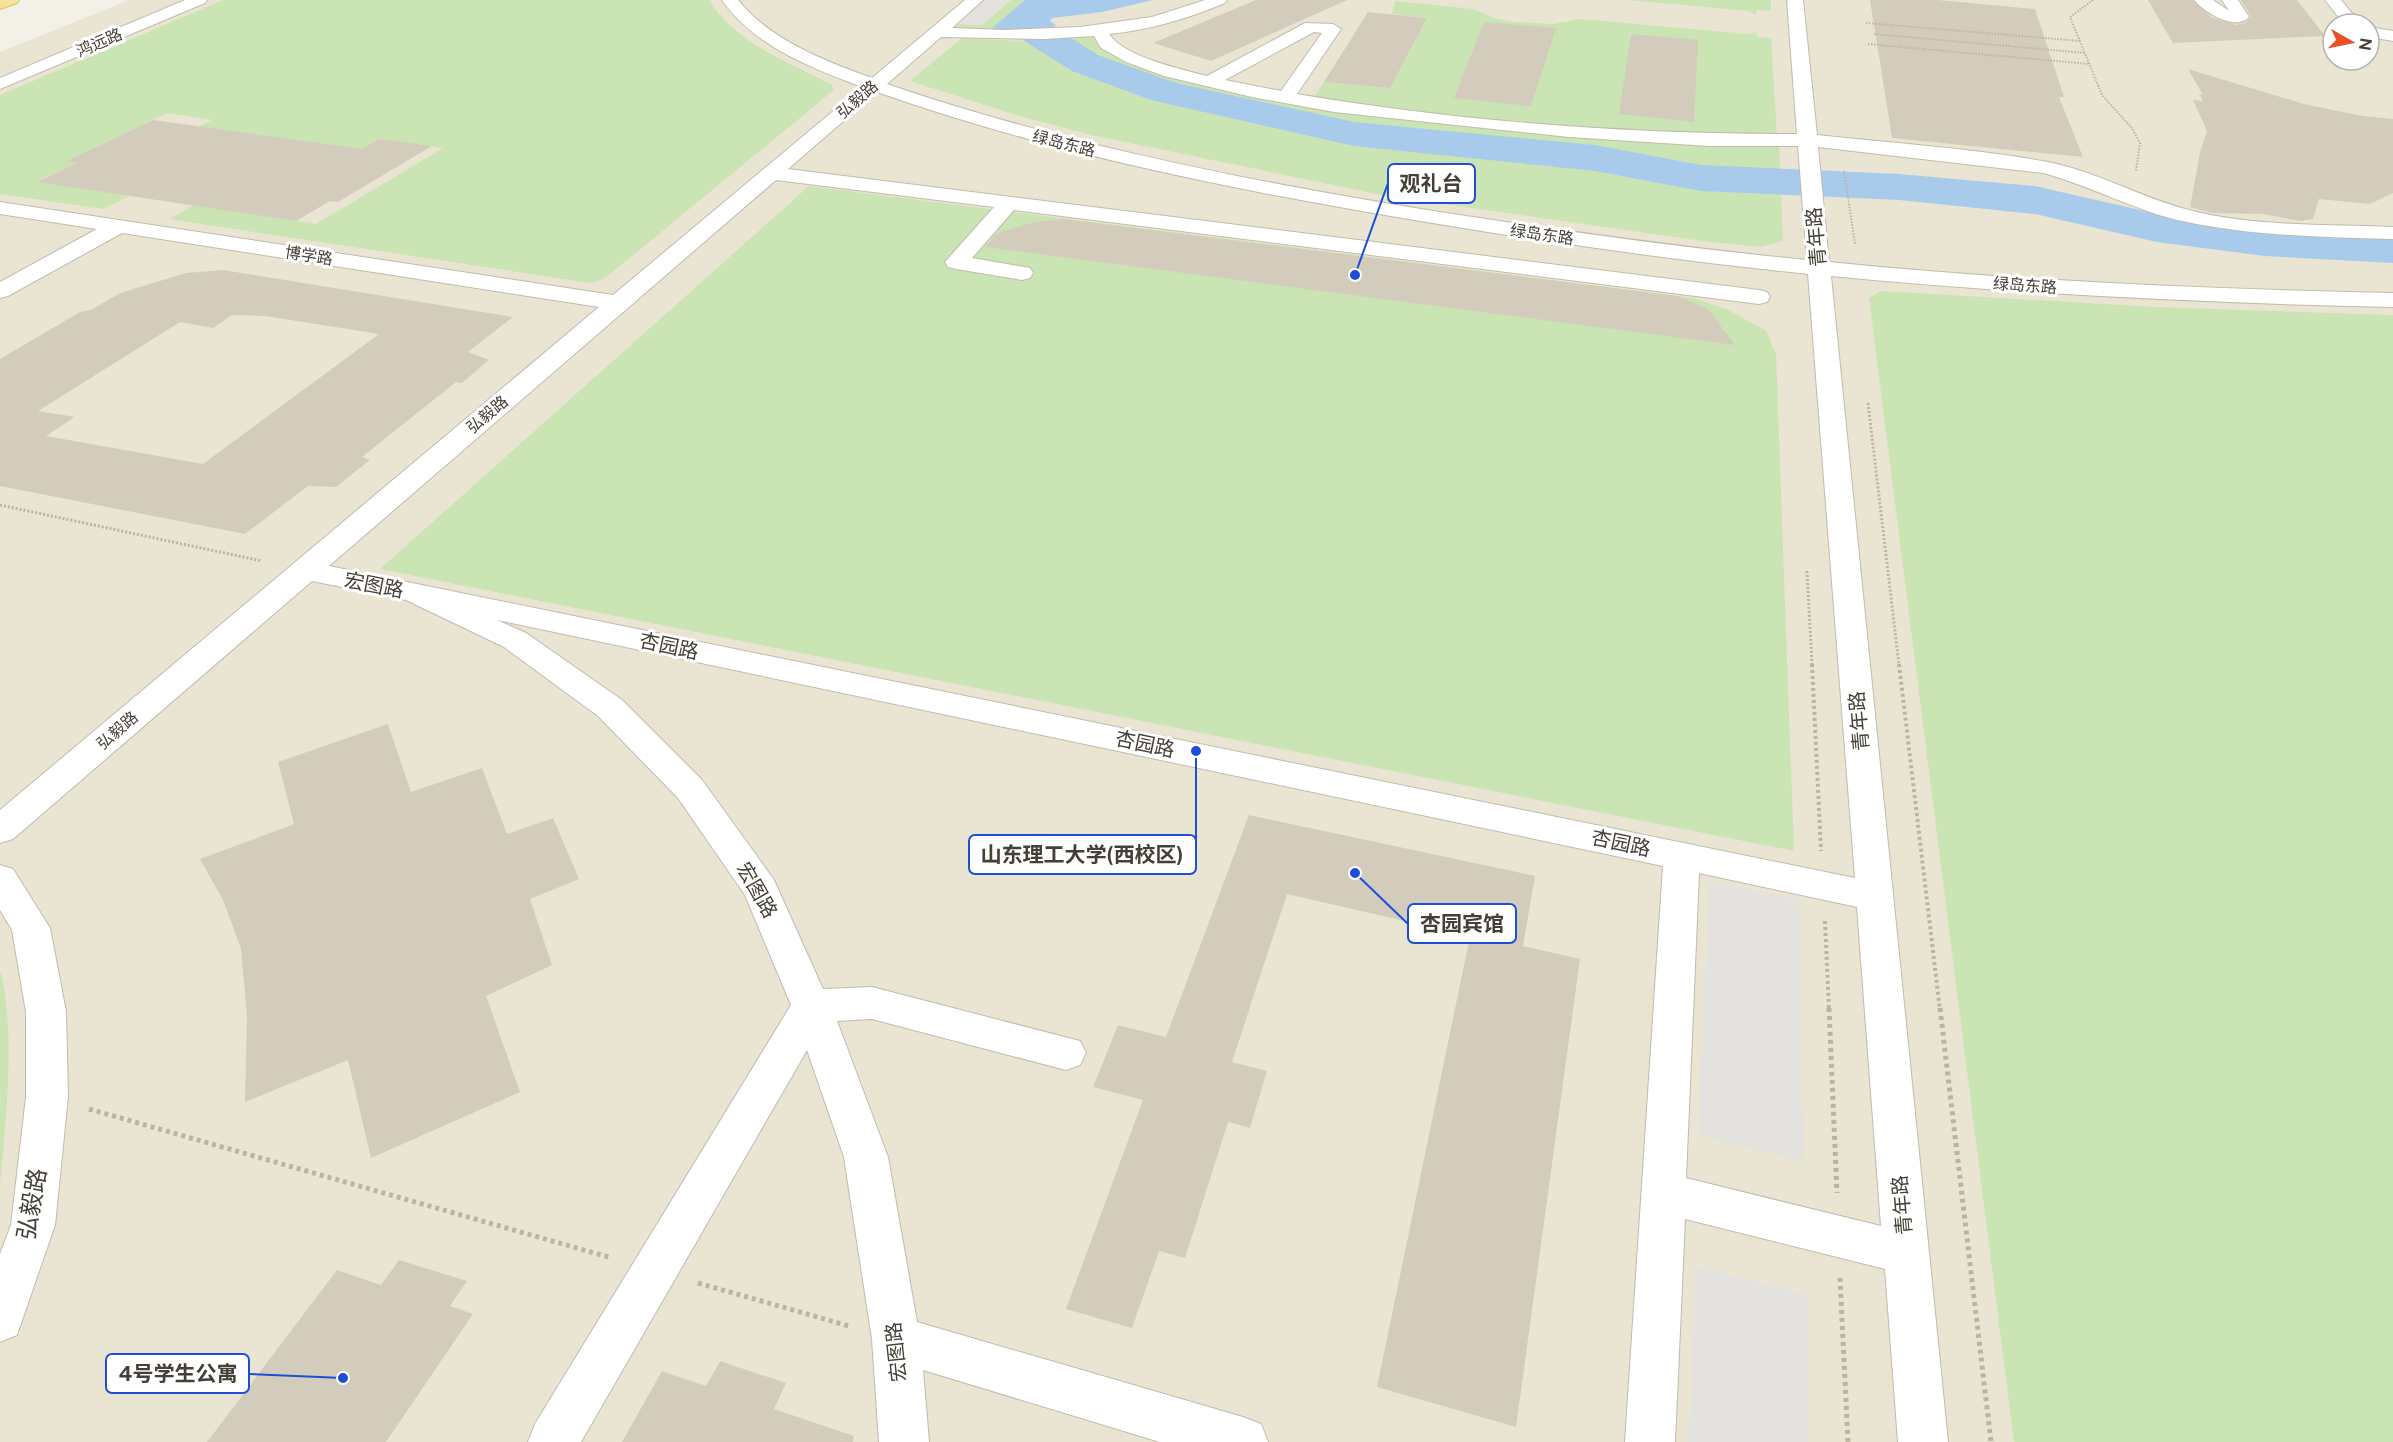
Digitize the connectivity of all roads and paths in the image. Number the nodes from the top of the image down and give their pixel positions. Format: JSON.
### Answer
{"nodes":[{"id":1,"x":11,"y":0,"type":"edge"},
{"id":2,"x":199,"y":0,"type":"edge"},
{"id":3,"x":730,"y":0,"type":"edge"},
{"id":4,"x":975,"y":0,"type":"edge"},
{"id":5,"x":1219,"y":0,"type":"edge"},
{"id":6,"x":1795,"y":0,"type":"edge"},
{"id":7,"x":2093,"y":0,"type":"edge"},
{"id":8,"x":2202,"y":0,"type":"edge"},
{"id":9,"x":2230,"y":0,"type":"edge"},
{"id":10,"x":2334,"y":0,"type":"edge"},
{"id":11,"x":0,"y":4,"type":"edge"},
{"id":12,"x":2344,"y":12,"type":"edge"},
{"id":13,"x":1866,"y":23,"type":"dead end"},
{"id":14,"x":1098,"y":30,"type":"junction"},
{"id":15,"x":936,"y":32,"type":"junction"},
{"id":16,"x":1874,"y":34,"type":"dead end"},
{"id":17,"x":2080,"y":41,"type":"junction"},
{"id":18,"x":1868,"y":44,"type":"dead end"},
{"id":19,"x":2085,"y":53,"type":"junction"},
{"id":20,"x":2090,"y":64,"type":"junction"},
{"id":21,"x":1208,"y":81,"type":"junction"},
{"id":22,"x":0,"y":84,"type":"edge"},
{"id":23,"x":874,"y":84,"type":"junction"},
{"id":24,"x":1286,"y":98,"type":"junction"},
{"id":25,"x":1807,"y":140,"type":"junction"},
{"id":26,"x":770,"y":173,"type":"junction"},
{"id":27,"x":1845,"y":177,"type":"dead end"},
{"id":28,"x":2111,"y":190,"type":"junction"},
{"id":29,"x":1009,"y":203,"type":"junction"},
{"id":30,"x":1850,"y":207,"type":"dead end"},
{"id":31,"x":0,"y":208,"type":"edge"},
{"id":32,"x":119,"y":226,"type":"junction"},
{"id":33,"x":2393,"y":233,"type":"edge"},
{"id":34,"x":1818,"y":268,"type":"junction"},
{"id":35,"x":1022,"y":273,"type":"dead end"},
{"id":36,"x":0,"y":291,"type":"edge"},
{"id":37,"x":1759,"y":297,"type":"dead end"},
{"id":38,"x":2393,"y":300,"type":"edge"},
{"id":39,"x":618,"y":303,"type":"junction"},
{"id":40,"x":1867,"y":392,"type":"dead end"},
{"id":41,"x":0,"y":505,"type":"edge"},
{"id":42,"x":1807,"y":564,"type":"dead end"},
{"id":43,"x":303,"y":570,"type":"junction"},
{"id":44,"x":415,"y":593,"type":"junction"},
{"id":45,"x":0,"y":830,"type":"edge"},
{"id":46,"x":1682,"y":855,"type":"junction"},
{"id":47,"x":0,"y":879,"type":"edge"},
{"id":48,"x":1823,"y":885,"type":"junction"},
{"id":49,"x":1874,"y":896,"type":"junction"},
{"id":50,"x":811,"y":1005,"type":"junction"},
{"id":51,"x":1066,"y":1053,"type":"dead end"},
{"id":52,"x":47,"y":1097,"type":"junction"},
{"id":53,"x":1663,"y":1193,"type":"junction"},
{"id":54,"x":1838,"y":1236,"type":"junction"},
{"id":55,"x":1906,"y":1253,"type":"junction"},
{"id":56,"x":655,"y":1270,"type":"junction"},
{"id":57,"x":0,"y":1319,"type":"edge"},
{"id":58,"x":896,"y":1339,"type":"junction"},
{"id":59,"x":553,"y":1442,"type":"edge"},
{"id":60,"x":904,"y":1442,"type":"edge"},
{"id":61,"x":1244,"y":1442,"type":"edge"},
{"id":62,"x":1650,"y":1442,"type":"edge"},
{"id":63,"x":1848,"y":1442,"type":"edge"},
{"id":64,"x":1923,"y":1442,"type":"edge"},
{"id":65,"x":1991,"y":1442,"type":"edge"}],
"edges":[{"from":1,"to":11,"type":"main road"},
{"from":2,"to":22,"type":"street","name":"鸿远路"},
{"from":3,"to":23,"type":"street","name":"绿岛东路"},
{"from":4,"to":15,"type":"street","name":"弘毅路"},
{"from":5,"to":14,"type":"street"},
{"from":6,"to":25,"type":"street","name":"青年路"},
{"from":7,"to":17,"type":"path"},
{"from":8,"to":9,"type":"street"},
{"from":10,"to":12,"type":"street"},
{"from":13,"to":17,"type":"path"},
{"from":14,"to":15,"type":"street"},
{"from":14,"to":21,"type":"street"},
{"from":15,"to":23,"type":"street","name":"弘毅路"},
{"from":16,"to":19,"type":"path"},
{"from":17,"to":19,"type":"path"},
{"from":18,"to":20,"type":"path"},
{"from":19,"to":20,"type":"path"},
{"from":20,"to":28,"type":"path"},
{"from":21,"to":24,"type":"street"},
{"from":21,"to":24,"type":"street"},
{"from":23,"to":26,"type":"street","name":"弘毅路"},
{"from":23,"to":34,"type":"street","name":"绿岛东路"},
{"from":24,"to":25,"type":"street"},
{"from":25,"to":28,"type":"street"},
{"from":25,"to":34,"type":"street","name":"青年路"},
{"from":26,"to":29,"type":"street"},
{"from":26,"to":39,"type":"street","name":"弘毅路"},
{"from":27,"to":30,"type":"path"},
{"from":28,"to":33,"type":"street"},
{"from":29,"to":35,"type":"street"},
{"from":29,"to":37,"type":"street"},
{"from":31,"to":32,"type":"street","name":"博学路"},
{"from":32,"to":36,"type":"street"},
{"from":32,"to":39,"type":"street","name":"博学路"},
{"from":34,"to":38,"type":"street","name":"绿岛东路"},
{"from":34,"to":49,"type":"street","name":"青年路"},
{"from":39,"to":43,"type":"street","name":"弘毅路"},
{"from":40,"to":65,"type":"path"},
{"from":41,"to":43,"type":"path"},
{"from":42,"to":48,"type":"path"},
{"from":43,"to":44,"type":"street","name":"宏图路"},
{"from":43,"to":45,"type":"street","name":"弘毅路"},
{"from":44,"to":46,"type":"street","name":"杏园路"},
{"from":44,"to":50,"type":"street","name":"宏图路"},
{"from":46,"to":48,"type":"street","name":"杏园路"},
{"from":46,"to":53,"type":"street"},
{"from":47,"to":52,"type":"street","name":"弘毅路"},
{"from":48,"to":49,"type":"street","name":"杏园路"},
{"from":48,"to":54,"type":"path"},
{"from":49,"to":55,"type":"street","name":"青年路"},
{"from":50,"to":51,"type":"street"},
{"from":50,"to":56,"type":"street"},
{"from":50,"to":58,"type":"street","name":"宏图路"},
{"from":52,"to":56,"type":"path"},
{"from":52,"to":57,"type":"street","name":"弘毅路"},
{"from":53,"to":54,"type":"street"},
{"from":53,"to":62,"type":"street"},
{"from":54,"to":55,"type":"street"},
{"from":54,"to":63,"type":"path"},
{"from":55,"to":64,"type":"street","name":"青年路"},
{"from":56,"to":58,"type":"path"},
{"from":56,"to":59,"type":"street"},
{"from":58,"to":60,"type":"street","name":"宏图路"},
{"from":58,"to":61,"type":"street"}]}
